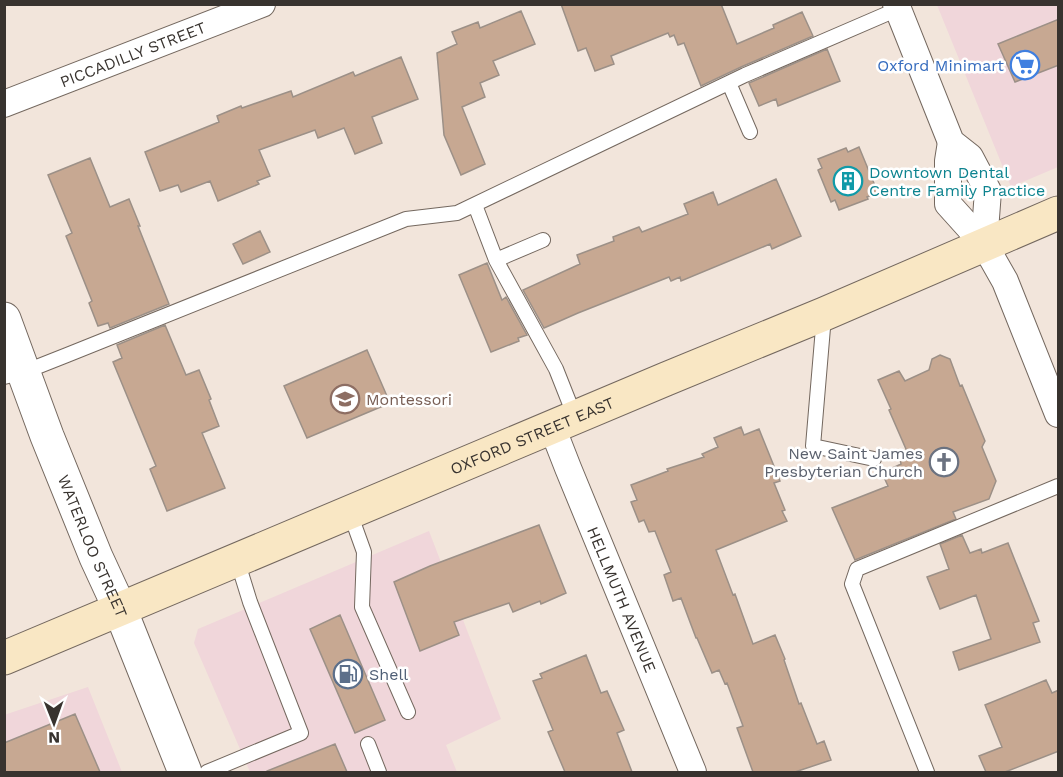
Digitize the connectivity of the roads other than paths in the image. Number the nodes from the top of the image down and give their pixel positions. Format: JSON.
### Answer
{"nodes":[{"id":1,"x":262,"y":4,"type":"edge"},
{"id":2,"x":897,"y":7,"type":"edge"},
{"id":3,"x":729,"y":83,"type":"junction"},
{"id":4,"x":4,"y":104,"type":"edge"},
{"id":5,"x":750,"y":132,"type":"dead end"},
{"id":6,"x":951,"y":142,"type":"junction"},
{"id":7,"x":474,"y":205,"type":"junction"},
{"id":8,"x":1059,"y":213,"type":"edge"},
{"id":9,"x":543,"y":240,"type":"dead end"},
{"id":10,"x":984,"y":244,"type":"junction"},
{"id":11,"x":496,"y":260,"type":"junction"},
{"id":12,"x":824,"y":314,"type":"junction"},
{"id":13,"x":4,"y":319,"type":"edge"},
{"id":14,"x":14,"y":374,"type":"edge"},
{"id":15,"x":1059,"y":414,"type":"edge"},
{"id":16,"x":564,"y":422,"type":"junction"},
{"id":17,"x":874,"y":459,"type":"dead end"},
{"id":18,"x":1059,"y":486,"type":"edge"},
{"id":19,"x":350,"y":512,"type":"junction"},
{"id":20,"x":237,"y":560,"type":"junction"},
{"id":21,"x":120,"y":609,"type":"junction"},
{"id":22,"x":4,"y":658,"type":"edge"},
{"id":23,"x":408,"y":712,"type":"dead end"},
{"id":24,"x":368,"y":744,"type":"dead end"},
{"id":25,"x":184,"y":772,"type":"edge"},
{"id":26,"x":207,"y":772,"type":"edge"},
{"id":27,"x":379,"y":772,"type":"edge"},
{"id":28,"x":693,"y":772,"type":"edge"},
{"id":29,"x":927,"y":772,"type":"edge"}],
"edges":[{"from":1,"to":4,"type":"street","name":"PICCADILLY STREET"},
{"from":2,"to":3,"type":"lane"},
{"from":2,"to":6,"type":"street"},
{"from":3,"to":5,"type":"lane"},
{"from":3,"to":7,"type":"lane"},
{"from":6,"to":10,"type":"street"},
{"from":6,"to":10,"type":"street"},
{"from":7,"to":11,"type":"lane"},
{"from":7,"to":14,"type":"lane"},
{"from":8,"to":10,"type":"main road","name":"OXFORD STREET EAST"},
{"from":9,"to":11,"type":"lane"},
{"from":10,"to":12,"type":"main road","name":"OXFORD STREET EAST"},
{"from":10,"to":15,"type":"street"},
{"from":11,"to":16,"type":"lane"},
{"from":12,"to":16,"type":"main road","name":"OXFORD STREET EAST"},
{"from":12,"to":17,"type":"lane"},
{"from":13,"to":14,"type":"street","name":"WATERLOO STREET"},
{"from":14,"to":21,"type":"street","name":"WATERLOO STREET"},
{"from":16,"to":19,"type":"main road","name":"OXFORD STREET EAST"},
{"from":16,"to":28,"type":"street","name":"HELLMUTH AVENUE"},
{"from":18,"to":29,"type":"lane"},
{"from":19,"to":20,"type":"main road","name":"OXFORD STREET EAST"},
{"from":19,"to":23,"type":"lane"},
{"from":20,"to":21,"type":"main road","name":"OXFORD STREET EAST"},
{"from":20,"to":26,"type":"lane"},
{"from":21,"to":22,"type":"main road","name":"OXFORD STREET EAST"},
{"from":21,"to":25,"type":"street","name":"WATERLOO STREET"},
{"from":24,"to":27,"type":"lane"}]}
